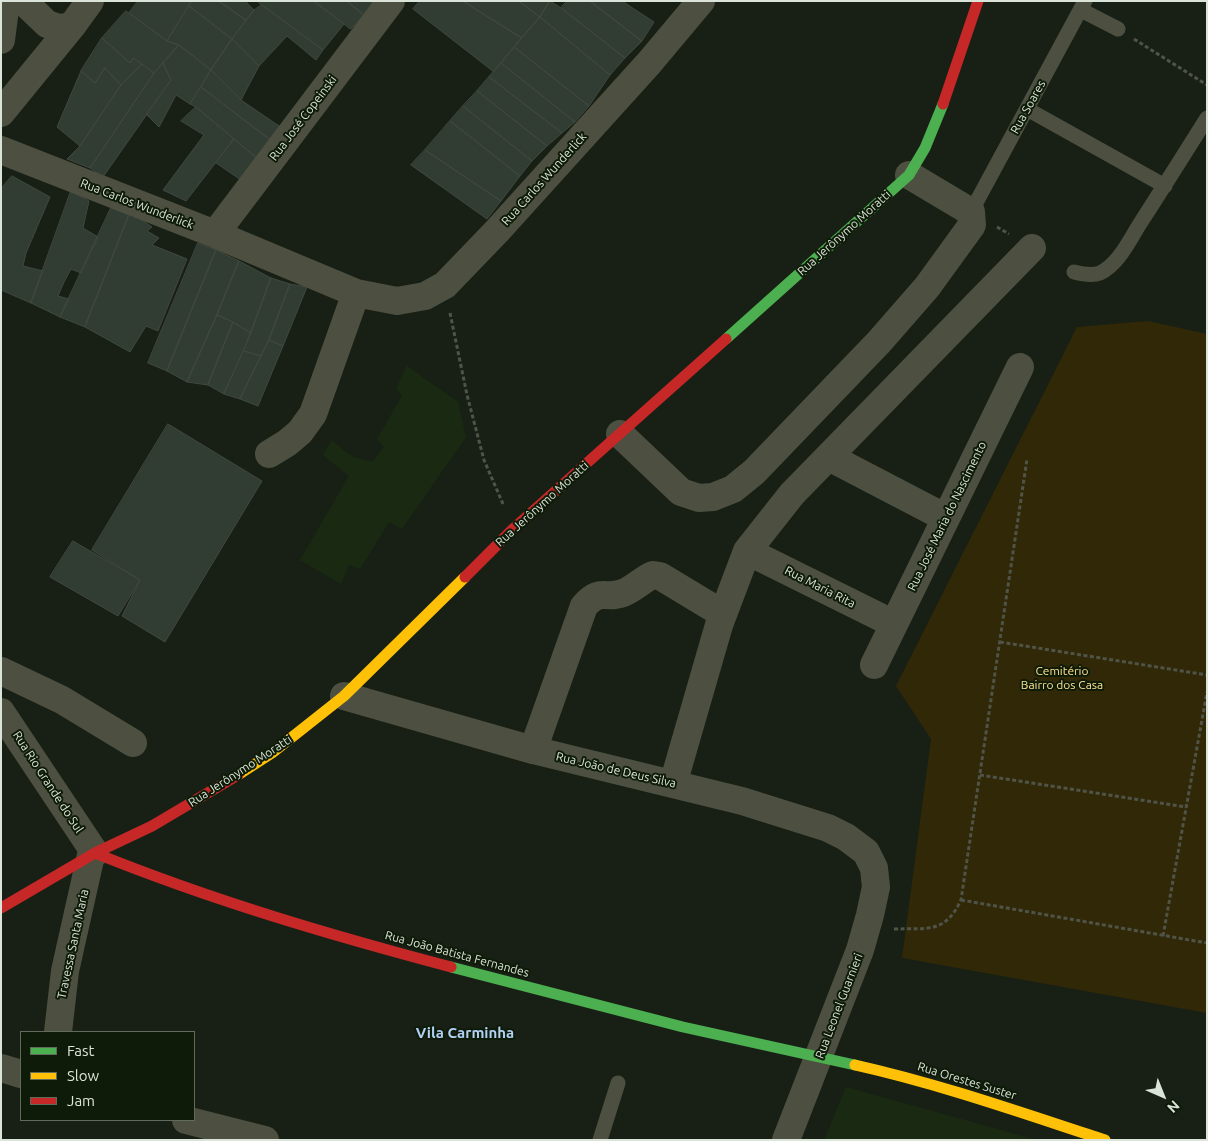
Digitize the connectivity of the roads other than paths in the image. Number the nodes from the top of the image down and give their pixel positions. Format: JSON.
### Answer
{"nodes":[{"id":1,"x":6,"y":1,"type":"edge"},
{"id":2,"x":23,"y":1,"type":"edge"},
{"id":3,"x":90,"y":1,"type":"edge"},
{"id":4,"x":391,"y":1,"type":"edge"},
{"id":5,"x":702,"y":1,"type":"edge"},
{"id":6,"x":978,"y":2,"type":"edge"},
{"id":7,"x":1083,"y":5,"type":"edge"},
{"id":8,"x":59,"y":25,"type":"junction"},
{"id":9,"x":1118,"y":29,"type":"road end"},
{"id":10,"x":1,"y":40,"type":"edge"},
{"id":11,"x":1027,"y":109,"type":"junction"},
{"id":12,"x":1,"y":113,"type":"edge"},
{"id":13,"x":1207,"y":118,"type":"edge"},
{"id":14,"x":1,"y":150,"type":"edge"},
{"id":15,"x":909,"y":175,"type":"junction"},
{"id":16,"x":1165,"y":186,"type":"junction"},
{"id":17,"x":971,"y":212,"type":"junction"},
{"id":18,"x":215,"y":234,"type":"junction"},
{"id":19,"x":1032,"y":248,"type":"dead end"},
{"id":20,"x":1074,"y":272,"type":"dead end"},
{"id":21,"x":356,"y":293,"type":"junction"},
{"id":22,"x":1020,"y":367,"type":"dead end"},
{"id":23,"x":620,"y":434,"type":"junction"},
{"id":24,"x":269,"y":454,"type":"dead end"},
{"id":25,"x":829,"y":457,"type":"junction"},
{"id":26,"x":946,"y":518,"type":"junction"},
{"id":27,"x":747,"y":551,"type":"junction"},
{"id":28,"x":723,"y":614,"type":"junction"},
{"id":29,"x":894,"y":624,"type":"junction"},
{"id":30,"x":874,"y":665,"type":"dead end"},
{"id":31,"x":1,"y":671,"type":"edge"},
{"id":32,"x":344,"y":696,"type":"junction"},
{"id":33,"x":1,"y":712,"type":"edge"},
{"id":34,"x":134,"y":743,"type":"dead end"},
{"id":35,"x":533,"y":750,"type":"junction"},
{"id":36,"x":673,"y":784,"type":"junction"},
{"id":37,"x":93,"y":854,"type":"junction"},
{"id":38,"x":874,"y":868,"type":"joint"},
{"id":39,"x":1,"y":908,"type":"edge"},
{"id":40,"x":58,"y":1031,"type":"edge"},
{"id":41,"x":819,"y":1058,"type":"junction"},
{"id":42,"x":1,"y":1068,"type":"edge"},
{"id":43,"x":20,"y":1074,"type":"edge"},
{"id":44,"x":618,"y":1083,"type":"dead end"},
{"id":45,"x":190,"y":1121,"type":"edge"},
{"id":46,"x":265,"y":1140,"type":"edge"},
{"id":47,"x":600,"y":1140,"type":"edge"},
{"id":48,"x":786,"y":1140,"type":"edge"},
{"id":49,"x":1105,"y":1140,"type":"edge"}],
"edges":[{"from":1,"to":10,"type":"street"},
{"from":2,"to":8,"type":"street"},
{"from":3,"to":8,"type":"street"},
{"from":4,"to":18,"type":"street","name":"Rua José Copeinski"},
{"from":5,"to":21,"type":"street","name":"Rua Carlos Wunderlick"},
{"from":6,"to":15,"type":"street","name":"Rua Jerônymo Moratti"},
{"from":7,"to":9,"type":"lane"},
{"from":7,"to":11,"type":"lane","name":"Rua Soares"},
{"from":8,"to":12,"type":"street"},
{"from":11,"to":16,"type":"lane"},
{"from":11,"to":17,"type":"lane","name":"Rua Soares"},
{"from":13,"to":16,"type":"lane"},
{"from":14,"to":18,"type":"street","name":"Rua Carlos Wunderlick"},
{"from":15,"to":17,"type":"street"},
{"from":15,"to":23,"type":"street","name":"Rua Jerônymo Moratti"},
{"from":16,"to":20,"type":"lane"},
{"from":17,"to":23,"type":"street"},
{"from":18,"to":21,"type":"street","name":"Rua Carlos Wunderlick"},
{"from":19,"to":25,"type":"street"},
{"from":21,"to":24,"type":"street"},
{"from":22,"to":26,"type":"street","name":"Rua José Maria do Nascimento"},
{"from":23,"to":32,"type":"street","name":"Rua Jerônymo Moratti"},
{"from":25,"to":26,"type":"street"},
{"from":25,"to":27,"type":"street"},
{"from":26,"to":29,"type":"street","name":"Rua José Maria do Nascimento"},
{"from":27,"to":28,"type":"street"},
{"from":27,"to":29,"type":"street","name":"Rua Maria Rita"},
{"from":28,"to":35,"type":"street"},
{"from":28,"to":36,"type":"street"},
{"from":29,"to":30,"type":"street","name":"Rua José Maria do Nascimento"},
{"from":31,"to":34,"type":"street"},
{"from":32,"to":35,"type":"street","name":"Rua João de Deus Silva"},
{"from":32,"to":37,"type":"street","name":"Rua Jerônymo Moratti"},
{"from":33,"to":37,"type":"street","name":"Rua Rio Grande do Sul"},
{"from":35,"to":36,"type":"street","name":"Rua João de Deus Silva"},
{"from":36,"to":38,"type":"street","name":"Rua João de Deus Silva"},
{"from":37,"to":39,"type":"street","name":"Rua Jerônymo Moratti"},
{"from":37,"to":40,"type":"street","name":"Travessa Santa Maria"},
{"from":37,"to":41,"type":"street","name":"Rua João Batista Fernandes"},
{"from":38,"to":41,"type":"street","name":"Rua Leonel Guarnieri"},
{"from":41,"to":48,"type":"street","name":"Rua Leonel Guarnieri"},
{"from":41,"to":49,"type":"street","name":"Rua Orestes Suster"},
{"from":42,"to":43,"type":"street"},
{"from":44,"to":47,"type":"lane"},
{"from":45,"to":46,"type":"street"}]}
